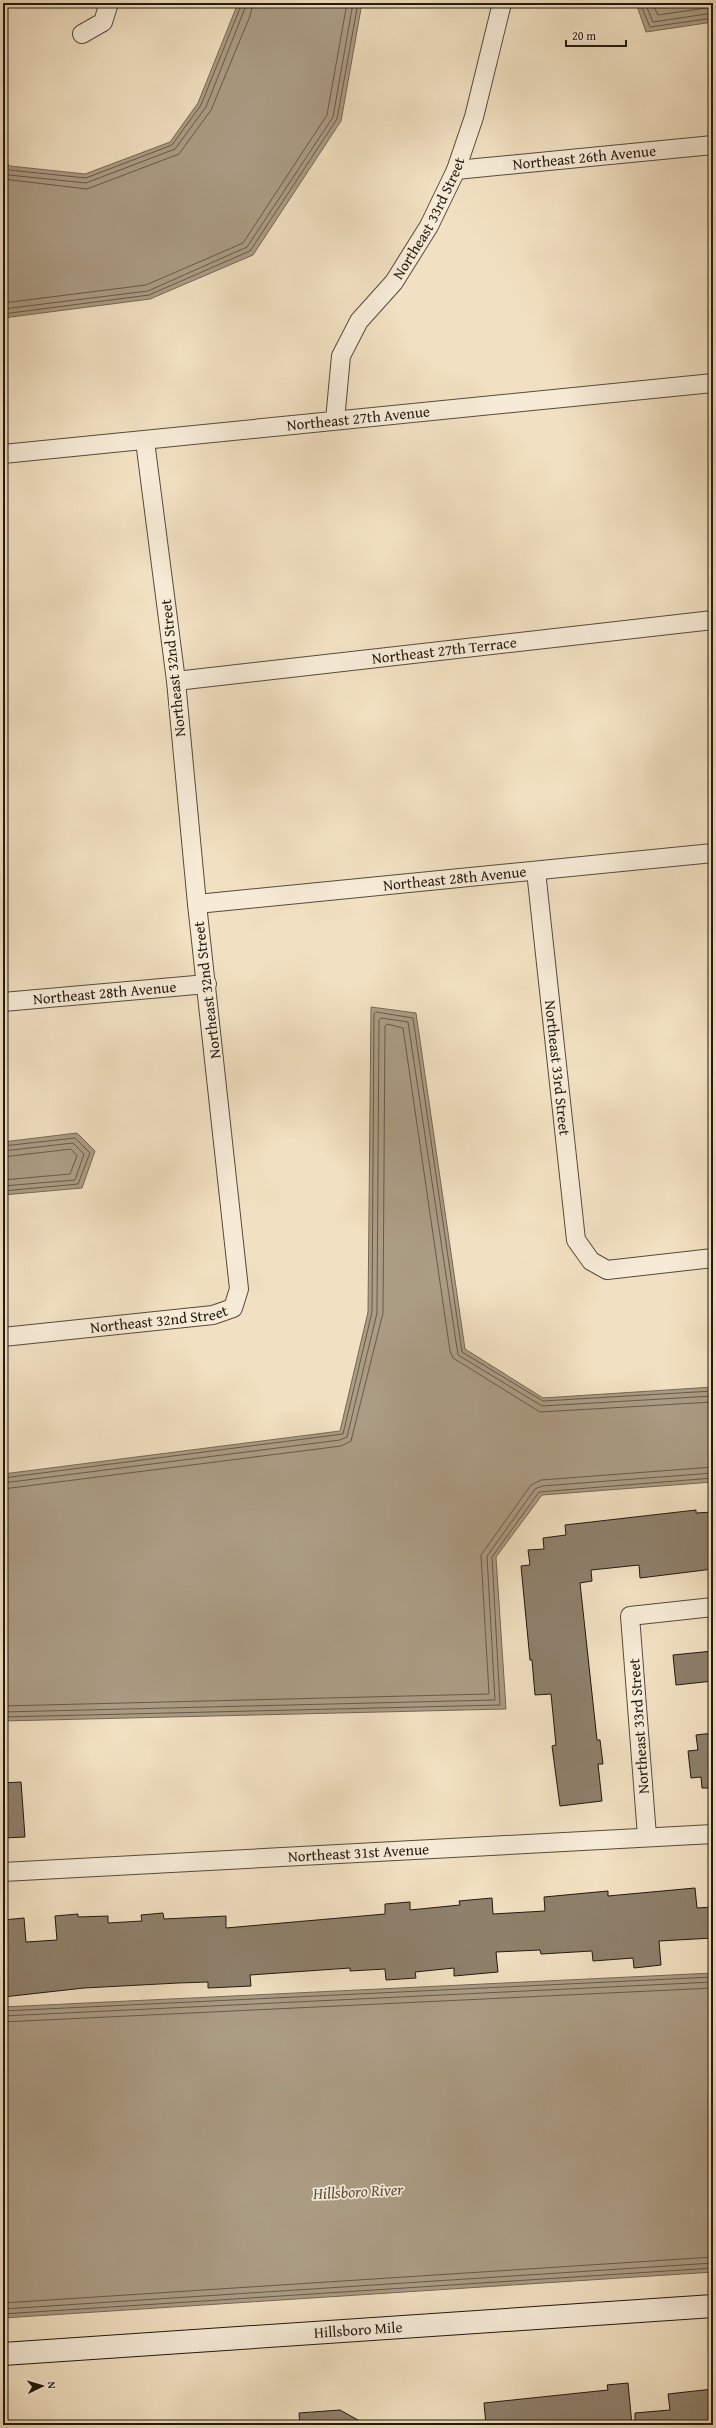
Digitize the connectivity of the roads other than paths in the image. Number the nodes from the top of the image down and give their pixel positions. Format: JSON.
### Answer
{"nodes":[{"id":1,"x":109,"y":3,"type":"edge"},
{"id":2,"x":502,"y":3,"type":"edge"},
{"id":3,"x":82,"y":34,"type":"dead end"},
{"id":4,"x":713,"y":145,"type":"edge"},
{"id":5,"x":456,"y":170,"type":"junction"},
{"id":6,"x":713,"y":383,"type":"edge"},
{"id":7,"x":335,"y":420,"type":"junction"},
{"id":8,"x":145,"y":441,"type":"junction"},
{"id":9,"x":3,"y":454,"type":"edge"},
{"id":10,"x":713,"y":620,"type":"edge"},
{"id":11,"x":176,"y":682,"type":"junction"},
{"id":12,"x":713,"y":853,"type":"edge"},
{"id":13,"x":536,"y":871,"type":"junction"},
{"id":14,"x":197,"y":904,"type":"junction"},
{"id":15,"x":207,"y":984,"type":"junction"},
{"id":16,"x":3,"y":1002,"type":"edge"},
{"id":17,"x":713,"y":1258,"type":"edge"},
{"id":18,"x":3,"y":1336,"type":"edge"},
{"id":19,"x":713,"y":1607,"type":"edge"},
{"id":20,"x":713,"y":1834,"type":"edge"},
{"id":21,"x":647,"y":1836,"type":"junction"},
{"id":22,"x":3,"y":1872,"type":"edge"},
{"id":23,"x":713,"y":2306,"type":"edge"},
{"id":24,"x":3,"y":2354,"type":"edge"}],
"edges":[{"from":1,"to":3,"type":"street"},
{"from":2,"to":5,"type":"street","name":"Northeast 33rd Street"},
{"from":4,"to":5,"type":"street","name":"Northeast 26th Avenue"},
{"from":5,"to":7,"type":"street","name":"Northeast 33rd Street"},
{"from":6,"to":7,"type":"street","name":"Northeast 27th Avenue"},
{"from":7,"to":8,"type":"street","name":"Northeast 27th Avenue"},
{"from":8,"to":9,"type":"street","name":"Northeast 27th Avenue"},
{"from":8,"to":11,"type":"street","name":"Northeast 32nd Street"},
{"from":10,"to":11,"type":"street","name":"Northeast 27th Terrace"},
{"from":11,"to":14,"type":"street","name":"Northeast 32nd Street"},
{"from":12,"to":13,"type":"street","name":"Northeast 28th Avenue"},
{"from":13,"to":14,"type":"street","name":"Northeast 28th Avenue"},
{"from":13,"to":17,"type":"street","name":"Northeast 33rd Street"},
{"from":14,"to":15,"type":"street","name":"Northeast 32nd Street"},
{"from":15,"to":16,"type":"street","name":"Northeast 28th Avenue"},
{"from":15,"to":18,"type":"street","name":"Northeast 32nd Street"},
{"from":19,"to":21,"type":"street","name":"Northeast 33rd Street"},
{"from":20,"to":21,"type":"street","name":"Northeast 31st Avenue"},
{"from":21,"to":22,"type":"street","name":"Northeast 31st Avenue"},
{"from":23,"to":24,"type":"main road","name":"Hillsboro Mile"}]}
